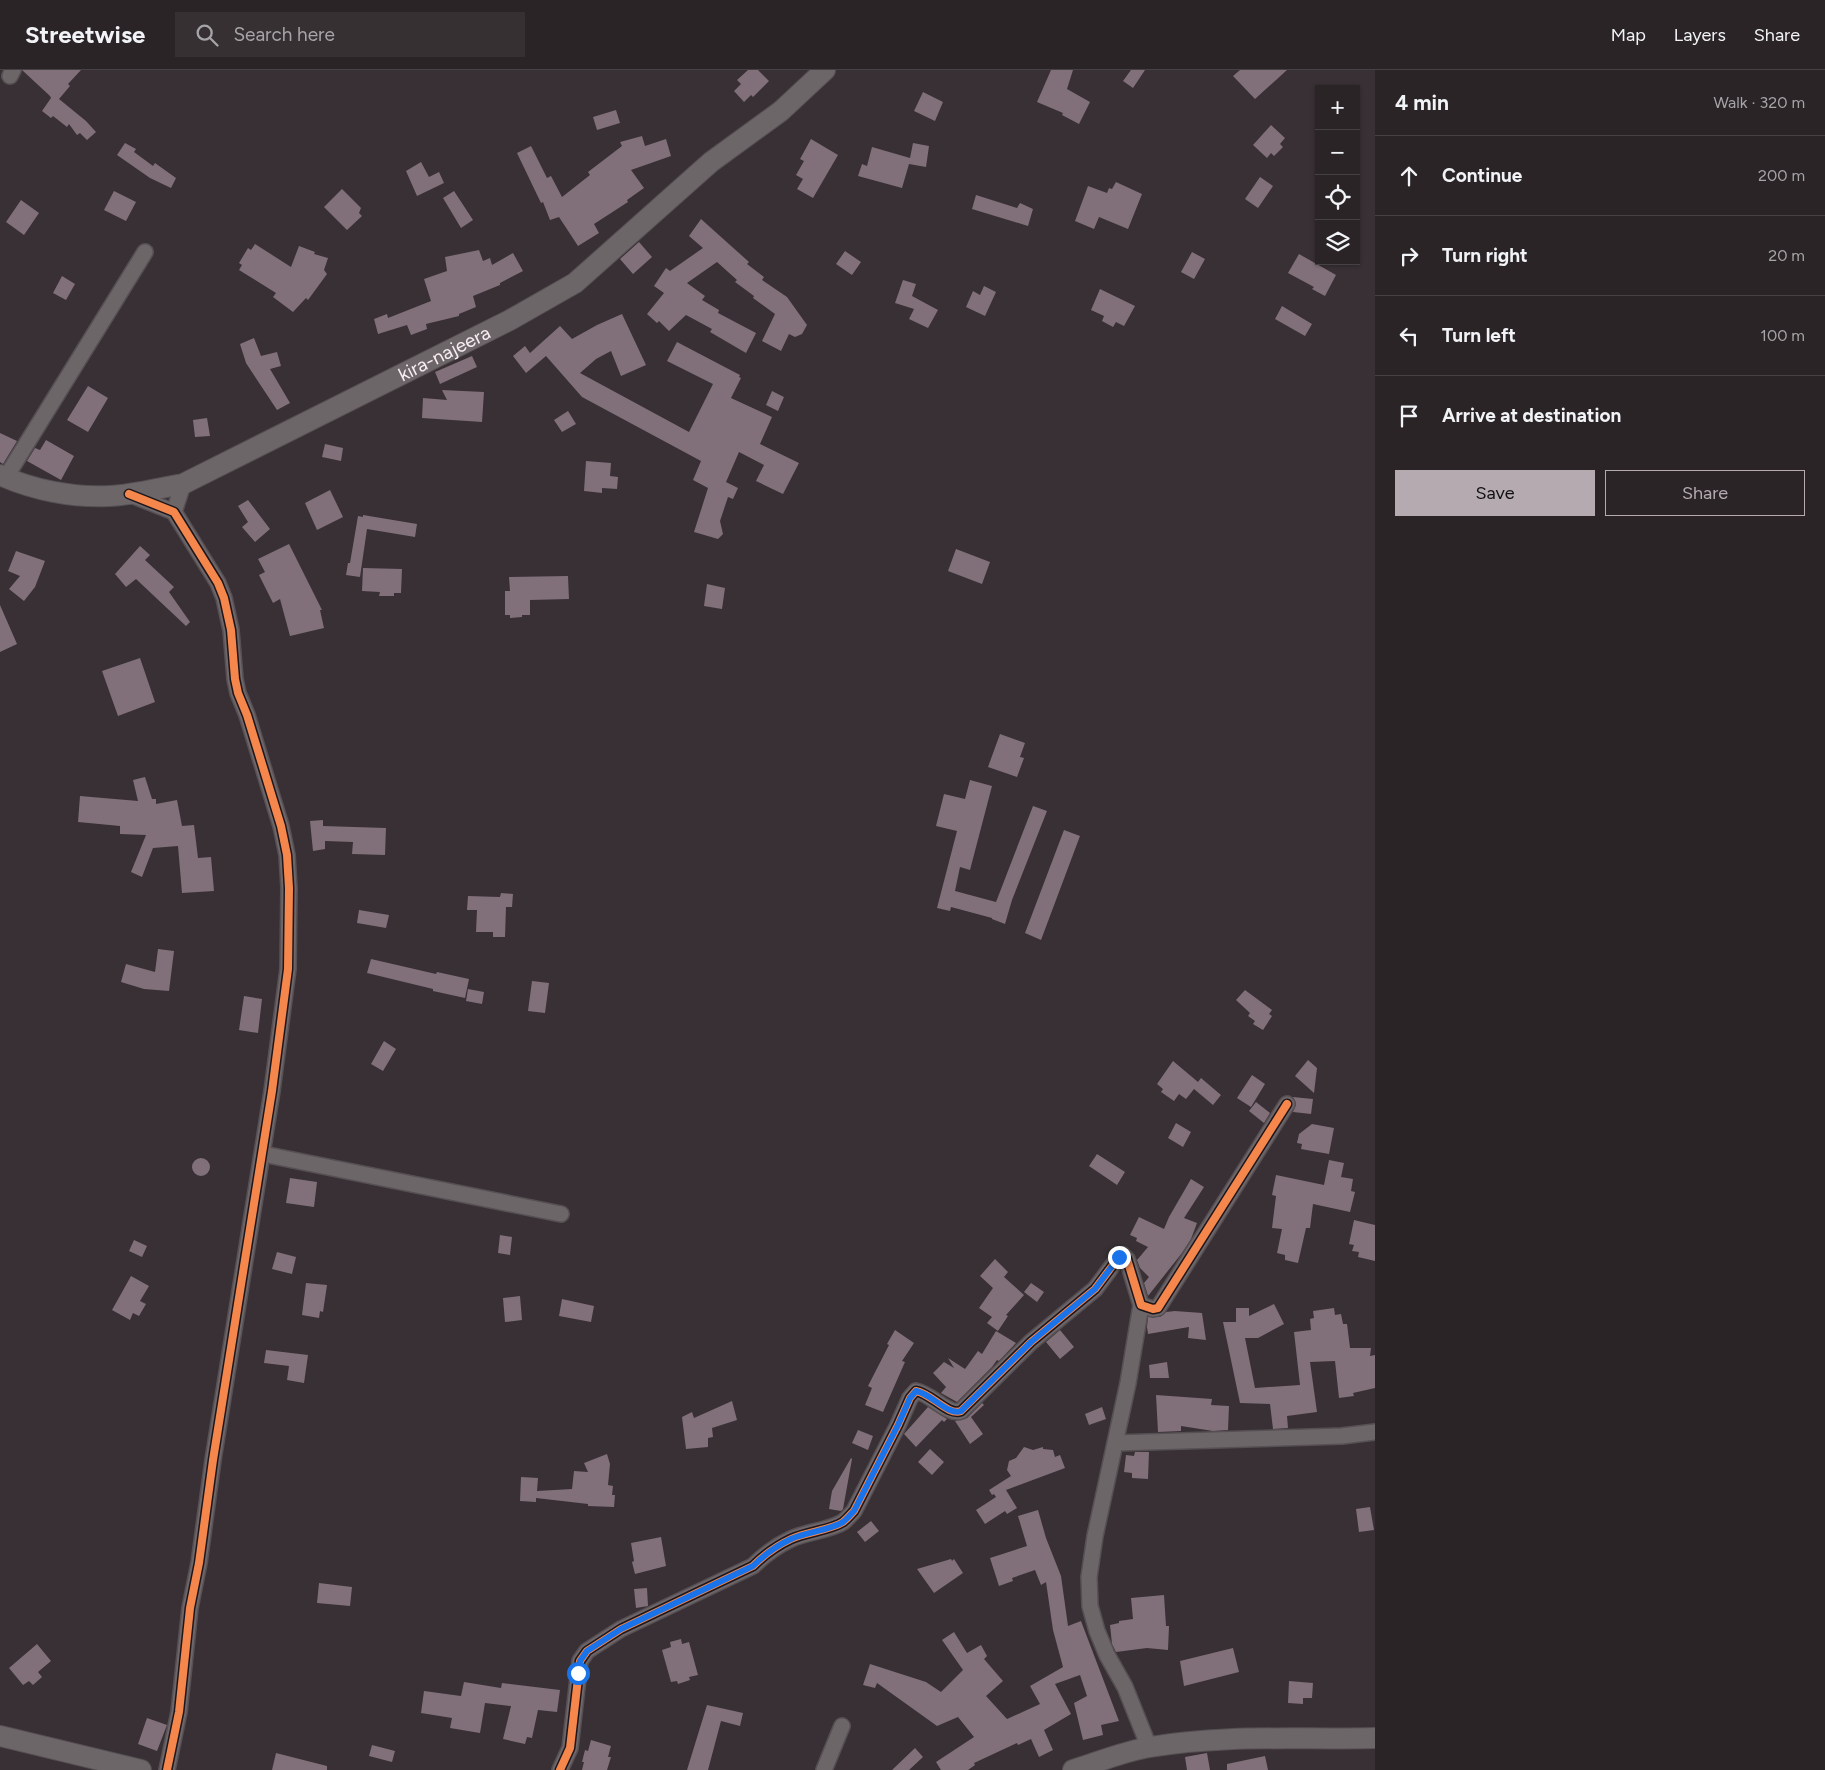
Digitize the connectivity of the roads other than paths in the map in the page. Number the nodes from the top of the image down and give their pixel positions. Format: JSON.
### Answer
{"nodes":[{"id":1,"x":825,"y":70,"type":"edge"},
{"id":2,"x":145,"y":252,"type":"dead end"},
{"id":3,"x":3,"y":476,"type":"edge"},
{"id":4,"x":183,"y":484,"type":"junction"},
{"id":5,"x":129,"y":494,"type":"junction"},
{"id":6,"x":174,"y":512,"type":"junction"},
{"id":7,"x":1286,"y":1104,"type":"dead end"},
{"id":8,"x":263,"y":1154,"type":"junction"},
{"id":9,"x":561,"y":1214,"type":"dead end"},
{"id":10,"x":1141,"y":1305,"type":"junction"},
{"id":11,"x":1375,"y":1432,"type":"edge"},
{"id":12,"x":1115,"y":1443,"type":"junction"},
{"id":13,"x":842,"y":1726,"type":"dead end"},
{"id":14,"x":0,"y":1736,"type":"edge"},
{"id":15,"x":1375,"y":1738,"type":"edge"},
{"id":16,"x":1148,"y":1747,"type":"junction"},
{"id":17,"x":141,"y":1770,"type":"edge"},
{"id":18,"x":167,"y":1770,"type":"edge"},
{"id":19,"x":560,"y":1770,"type":"edge"},
{"id":20,"x":824,"y":1770,"type":"edge"},
{"id":21,"x":1073,"y":1770,"type":"edge"}],
"edges":[{"from":1,"to":4,"type":"street","name":"kira-najeera"},
{"from":2,"to":3,"type":"street"},
{"from":3,"to":5,"type":"street","name":"kira-najeera"},
{"from":4,"to":5,"type":"street","name":"kira-najeera"},
{"from":4,"to":6,"type":"street"},
{"from":5,"to":6,"type":"street"},
{"from":6,"to":8,"type":"street"},
{"from":7,"to":10,"type":"street"},
{"from":8,"to":9,"type":"street"},
{"from":8,"to":18,"type":"street"},
{"from":10,"to":12,"type":"street"},
{"from":10,"to":19,"type":"street"},
{"from":11,"to":12,"type":"street"},
{"from":12,"to":16,"type":"street"},
{"from":13,"to":20,"type":"street"},
{"from":14,"to":17,"type":"street"},
{"from":15,"to":16,"type":"street"},
{"from":16,"to":21,"type":"street"}]}
